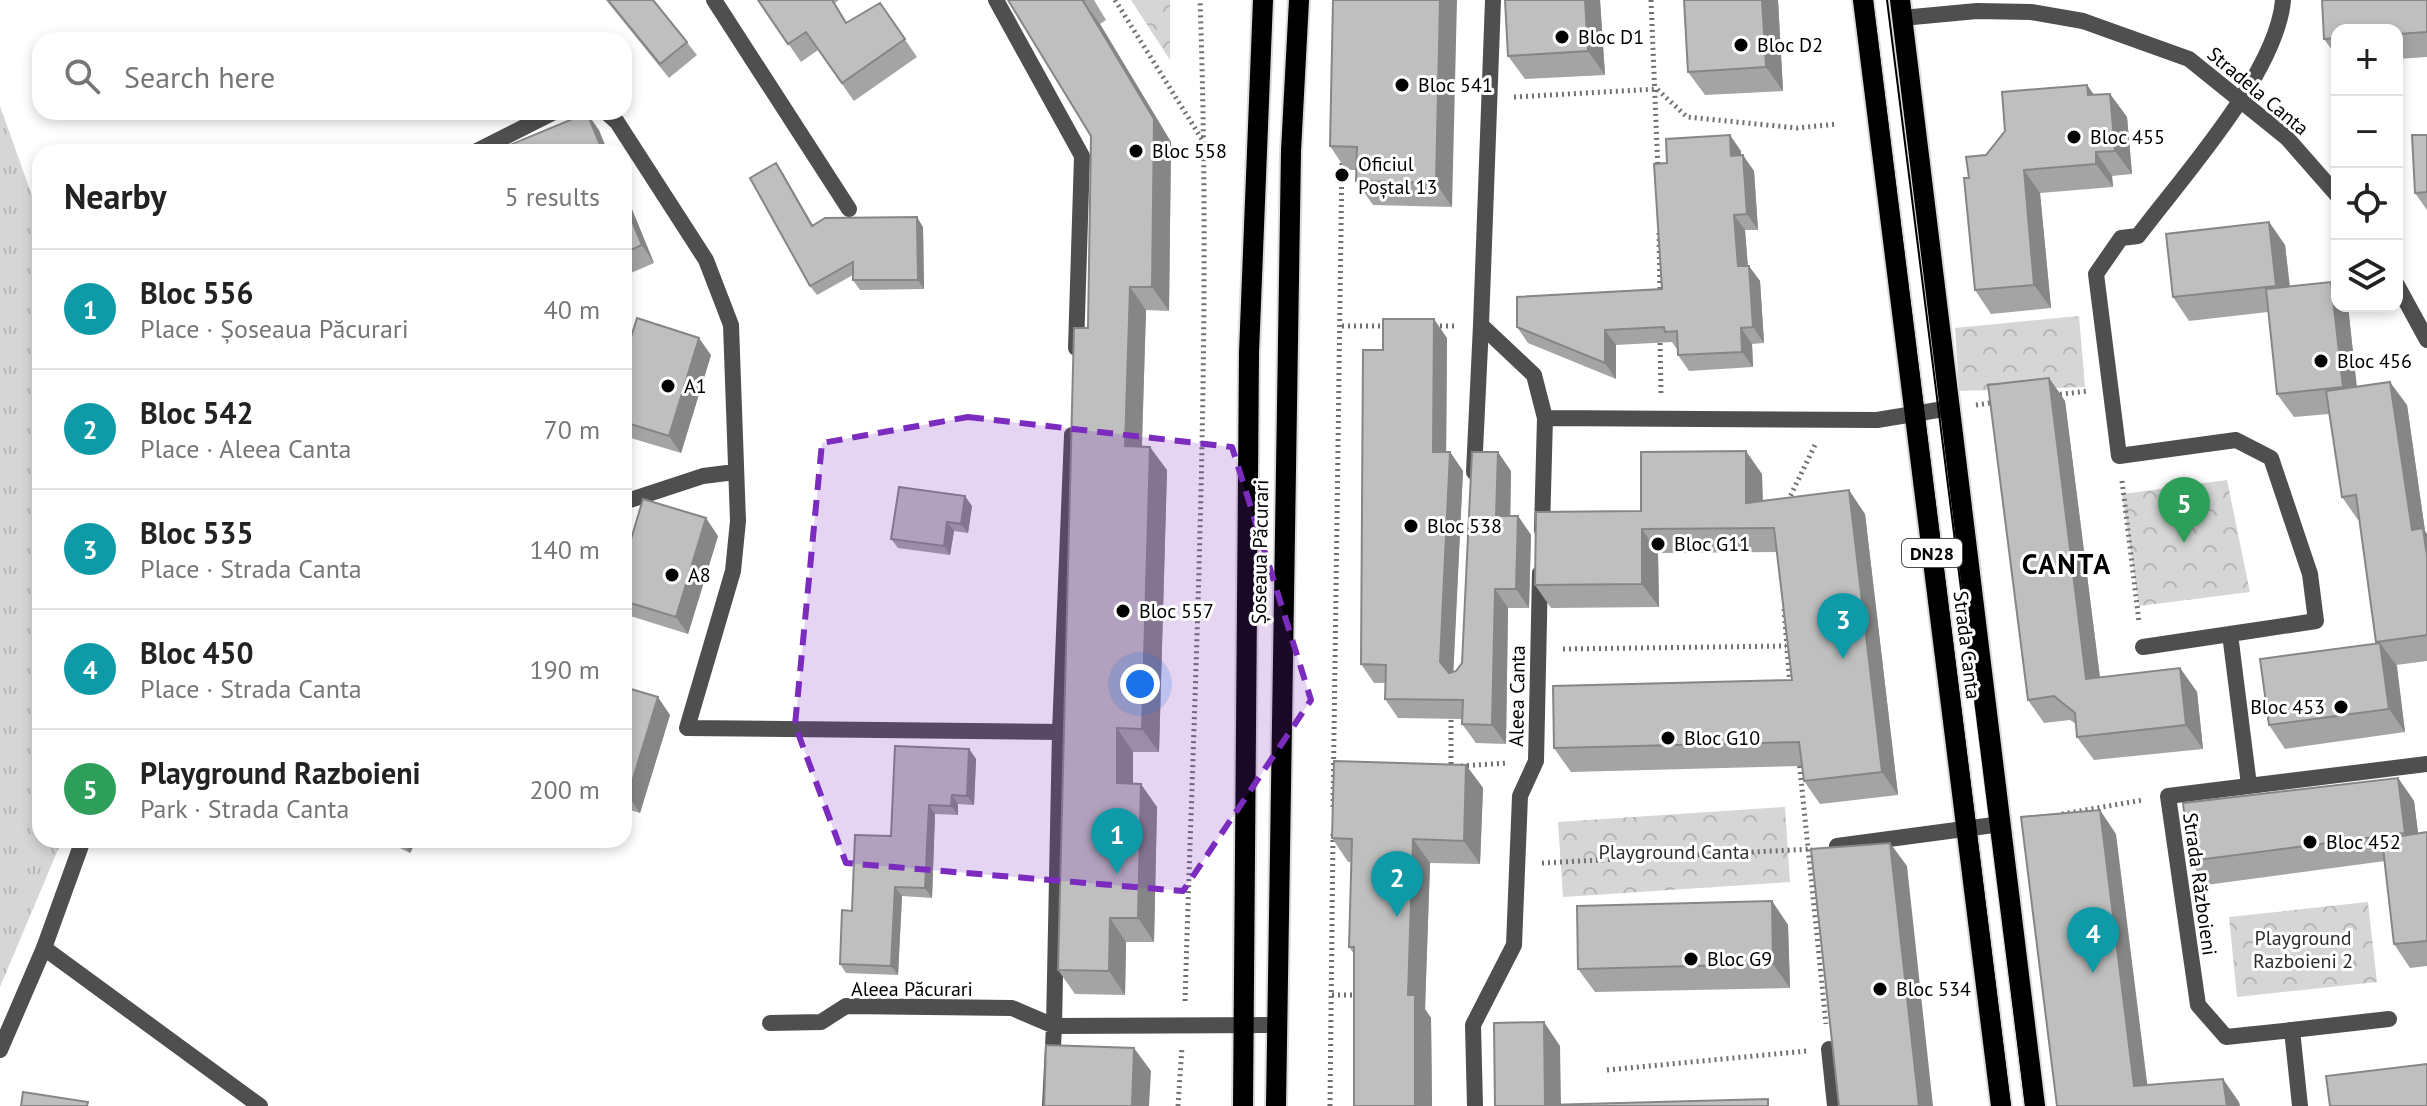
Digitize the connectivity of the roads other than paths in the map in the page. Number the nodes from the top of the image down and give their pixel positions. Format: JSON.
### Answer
{"nodes":[{"id":1,"x":714,"y":0,"type":"edge"},
{"id":2,"x":996,"y":0,"type":"edge"},
{"id":3,"x":1263,"y":0,"type":"edge"},
{"id":4,"x":1299,"y":0,"type":"edge"},
{"id":5,"x":1493,"y":0,"type":"edge"},
{"id":6,"x":1863,"y":0,"type":"edge"},
{"id":7,"x":2283,"y":0,"type":"edge"},
{"id":8,"x":1901,"y":9,"type":"edge"},
{"id":9,"x":2241,"y":99,"type":"junction"},
{"id":10,"x":538,"y":120,"type":"edge"},
{"id":11,"x":615,"y":120,"type":"edge"},
{"id":12,"x":491,"y":144,"type":"edge"},
{"id":13,"x":631,"y":144,"type":"edge"},
{"id":14,"x":632,"y":145,"type":"edge"},
{"id":15,"x":2331,"y":188,"type":"edge"},
{"id":16,"x":849,"y":209,"type":"dead end"},
{"id":17,"x":2403,"y":296,"type":"edge"},
{"id":18,"x":1481,"y":325,"type":"junction"},
{"id":19,"x":2427,"y":340,"type":"edge"},
{"id":20,"x":1075,"y":366,"type":"edge"},
{"id":21,"x":1950,"y":408,"type":"junction"},
{"id":22,"x":1915,"y":413,"type":"junction"},
{"id":23,"x":1073,"y":414,"type":"edge"},
{"id":24,"x":1545,"y":418,"type":"junction"},
{"id":25,"x":735,"y":472,"type":"junction"},
{"id":26,"x":1473,"y":496,"type":"edge"},
{"id":27,"x":632,"y":499,"type":"edge"},
{"id":28,"x":2230,"y":634,"type":"junction"},
{"id":29,"x":2143,"y":647,"type":"road end"},
{"id":30,"x":1060,"y":732,"type":"junction"},
{"id":31,"x":2427,"y":764,"type":"edge"},
{"id":32,"x":2249,"y":785,"type":"junction"},
{"id":33,"x":2001,"y":824,"type":"junction"},
{"id":34,"x":1966,"y":829,"type":"junction"},
{"id":35,"x":1837,"y":846,"type":"edge"},
{"id":36,"x":80,"y":848,"type":"edge"},
{"id":37,"x":44,"y":948,"type":"junction"},
{"id":38,"x":2389,"y":1019,"type":"dead end"},
{"id":39,"x":770,"y":1023,"type":"dead end"},
{"id":40,"x":1277,"y":1025,"type":"junction"},
{"id":41,"x":1054,"y":1026,"type":"junction"},
{"id":42,"x":1244,"y":1026,"type":"junction"},
{"id":43,"x":2292,"y":1030,"type":"junction"},
{"id":44,"x":1829,"y":1049,"type":"edge"},
{"id":45,"x":0,"y":1050,"type":"edge"},
{"id":46,"x":260,"y":1106,"type":"edge"},
{"id":47,"x":1050,"y":1106,"type":"edge"},
{"id":48,"x":1243,"y":1106,"type":"edge"},
{"id":49,"x":1276,"y":1106,"type":"edge"},
{"id":50,"x":1475,"y":1106,"type":"edge"},
{"id":51,"x":1835,"y":1106,"type":"edge"},
{"id":52,"x":2001,"y":1106,"type":"edge"},
{"id":53,"x":2035,"y":1106,"type":"edge"},
{"id":54,"x":2300,"y":1106,"type":"edge"}],
"edges":[{"from":1,"to":16,"type":"street"},
{"from":2,"to":20,"type":"street"},
{"from":3,"to":42,"type":"main road","name":"Șoseaua Păcurari"},
{"from":4,"to":40,"type":"main road","name":"Șoseaua Păcurari"},
{"from":5,"to":18,"type":"street"},
{"from":6,"to":22,"type":"main road","name":"Strada Canta","number":"DN28"},
{"from":7,"to":9,"type":"street"},
{"from":8,"to":9,"type":"street","name":"Stradela Canta"},
{"from":8,"to":21,"type":"main road","name":"Strada Canta","number":"DN28"},
{"from":9,"to":15,"type":"street","name":"Stradela Canta"},
{"from":9,"to":28,"type":"street"},
{"from":10,"to":12,"type":"street"},
{"from":11,"to":13,"type":"street"},
{"from":14,"to":25,"type":"street"},
{"from":17,"to":19,"type":"street"},
{"from":18,"to":24,"type":"street","name":"Aleea Canta"},
{"from":18,"to":26,"type":"street"},
{"from":21,"to":22,"type":"street"},
{"from":21,"to":33,"type":"main road","name":"Strada Canta","number":"DN28"},
{"from":22,"to":24,"type":"street"},
{"from":22,"to":34,"type":"main road","name":"Strada Canta","number":"DN28"},
{"from":23,"to":30,"type":"street"},
{"from":24,"to":50,"type":"street","name":"Aleea Canta"},
{"from":25,"to":27,"type":"street"},
{"from":25,"to":30,"type":"street"},
{"from":28,"to":29,"type":"street"},
{"from":28,"to":32,"type":"street"},
{"from":30,"to":41,"type":"street"},
{"from":31,"to":32,"type":"street","name":"Strada Războieni"},
{"from":32,"to":43,"type":"street","name":"Strada Războieni"},
{"from":33,"to":34,"type":"street"},
{"from":33,"to":53,"type":"main road","name":"Strada Canta","number":"DN28"},
{"from":34,"to":35,"type":"street"},
{"from":34,"to":52,"type":"main road","name":"Strada Canta","number":"DN28"},
{"from":36,"to":37,"type":"street"},
{"from":37,"to":45,"type":"street"},
{"from":37,"to":46,"type":"street"},
{"from":38,"to":43,"type":"street"},
{"from":39,"to":41,"type":"street","name":"Aleea Păcurari"},
{"from":40,"to":42,"type":"street","name":"Aleea Păcurari"},
{"from":40,"to":49,"type":"main road","name":"Șoseaua Păcurari"},
{"from":41,"to":42,"type":"street","name":"Aleea Păcurari"},
{"from":41,"to":47,"type":"street"},
{"from":42,"to":48,"type":"main road","name":"Șoseaua Păcurari"},
{"from":43,"to":54,"type":"street"},
{"from":44,"to":51,"type":"street"}]}
